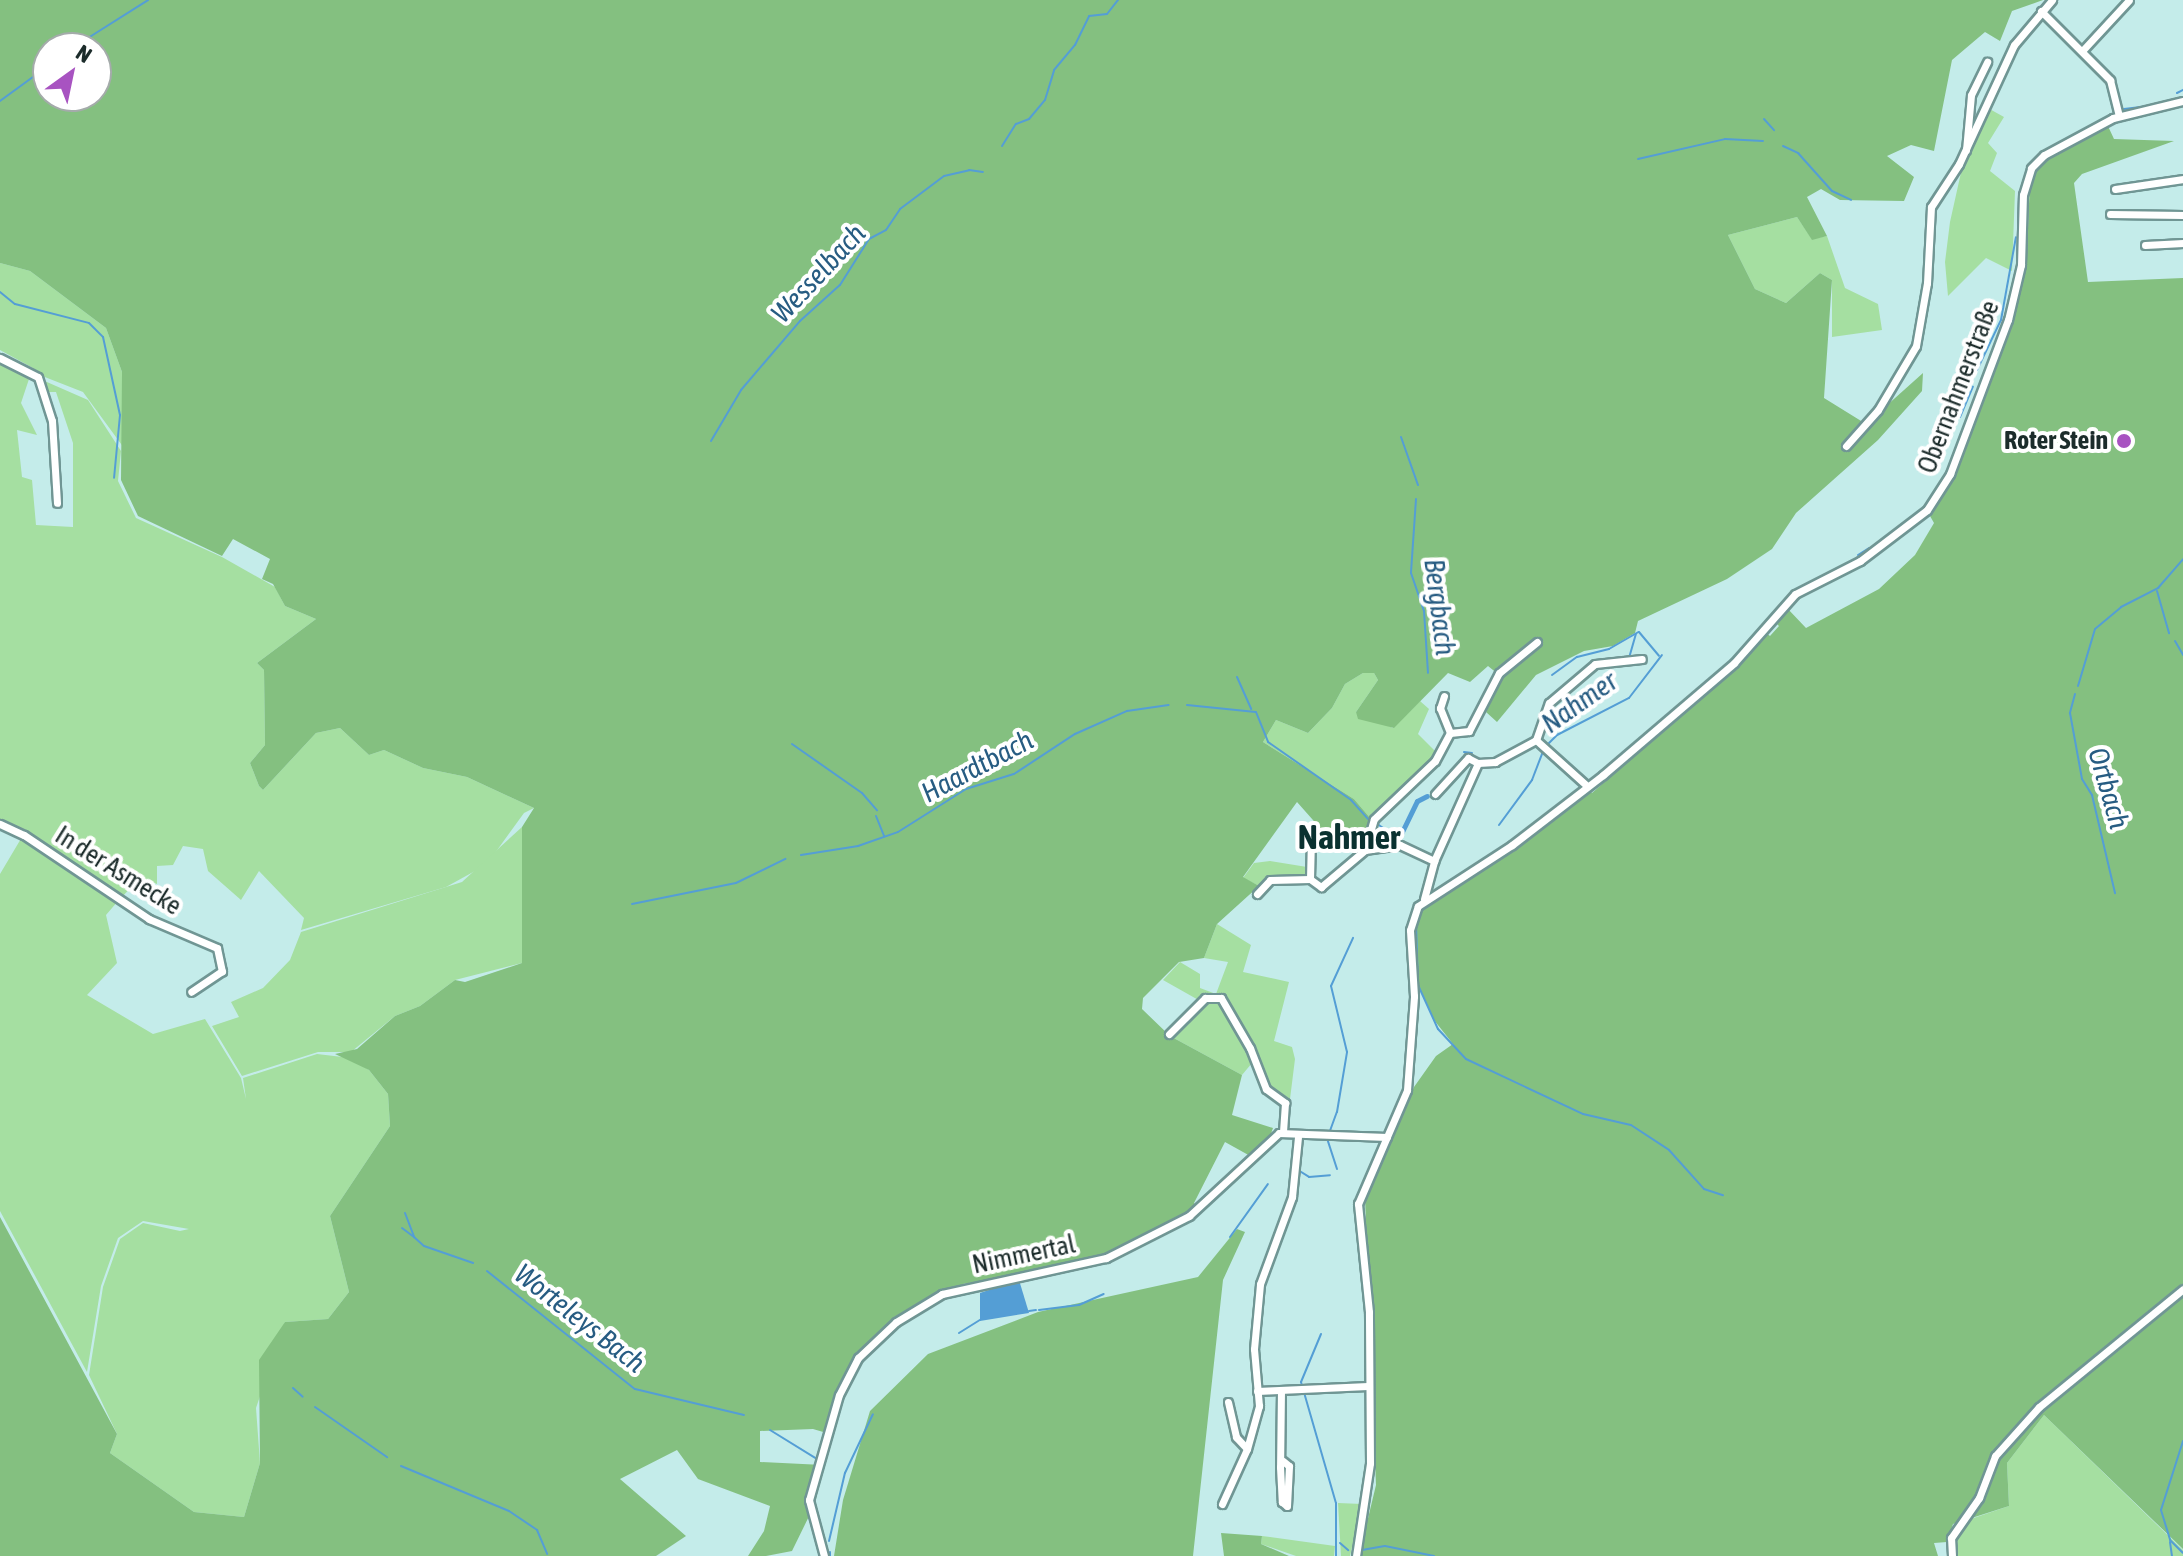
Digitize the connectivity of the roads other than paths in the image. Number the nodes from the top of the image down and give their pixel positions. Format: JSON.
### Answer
{"nodes":[{"id":1,"x":2052,"y":0,"type":"edge"},
{"id":2,"x":2129,"y":0,"type":"edge"},
{"id":3,"x":2041,"y":11,"type":"junction"},
{"id":4,"x":2082,"y":51,"type":"junction"},
{"id":5,"x":1987,"y":62,"type":"dead end"},
{"id":6,"x":2183,"y":101,"type":"edge"},
{"id":7,"x":2119,"y":116,"type":"junction"},
{"id":8,"x":1966,"y":150,"type":"junction"},
{"id":9,"x":2183,"y":179,"type":"edge"},
{"id":10,"x":2115,"y":189,"type":"dead end"},
{"id":11,"x":2110,"y":214,"type":"dead end"},
{"id":12,"x":2183,"y":215,"type":"edge"},
{"id":13,"x":2183,"y":243,"type":"edge"},
{"id":14,"x":2145,"y":245,"type":"dead end"},
{"id":15,"x":0,"y":358,"type":"edge"},
{"id":16,"x":1846,"y":446,"type":"dead end"},
{"id":17,"x":57,"y":503,"type":"dead end"},
{"id":18,"x":1537,"y":642,"type":"dead end"},
{"id":19,"x":1642,"y":659,"type":"dead end"},
{"id":20,"x":1444,"y":696,"type":"dead end"},
{"id":21,"x":1450,"y":733,"type":"junction"},
{"id":22,"x":1543,"y":744,"type":"junction"},
{"id":23,"x":1478,"y":763,"type":"junction"},
{"id":24,"x":1587,"y":786,"type":"junction"},
{"id":25,"x":1435,"y":794,"type":"dead end"},
{"id":26,"x":0,"y":824,"type":"edge"},
{"id":27,"x":1311,"y":838,"type":"dead end"},
{"id":28,"x":1365,"y":850,"type":"junction"},
{"id":29,"x":1434,"y":861,"type":"junction"},
{"id":30,"x":1310,"y":879,"type":"junction"},
{"id":31,"x":1257,"y":894,"type":"dead end"},
{"id":32,"x":1424,"y":899,"type":"junction"},
{"id":33,"x":191,"y":992,"type":"dead end"},
{"id":34,"x":1169,"y":1034,"type":"dead end"},
{"id":35,"x":1283,"y":1133,"type":"junction"},
{"id":36,"x":1298,"y":1137,"type":"junction"},
{"id":37,"x":1387,"y":1137,"type":"junction"},
{"id":38,"x":2183,"y":1289,"type":"edge"},
{"id":39,"x":1368,"y":1386,"type":"junction"},
{"id":40,"x":1281,"y":1390,"type":"junction"},
{"id":41,"x":1257,"y":1391,"type":"junction"},
{"id":42,"x":1228,"y":1402,"type":"dead end"},
{"id":43,"x":1247,"y":1449,"type":"junction"},
{"id":44,"x":1283,"y":1461,"type":"junction"},
{"id":45,"x":1222,"y":1504,"type":"dead end"},
{"id":46,"x":824,"y":1556,"type":"edge"},
{"id":47,"x":1356,"y":1556,"type":"edge"},
{"id":48,"x":1952,"y":1556,"type":"edge"}],
"edges":[{"from":1,"to":3,"type":"street"},
{"from":2,"to":4,"type":"street"},
{"from":3,"to":4,"type":"street"},
{"from":3,"to":8,"type":"street"},
{"from":4,"to":7,"type":"street"},
{"from":5,"to":8,"type":"street"},
{"from":6,"to":7,"type":"street","name":"Obernahmerstraße"},
{"from":7,"to":24,"type":"street","name":"Obernahmerstraße"},
{"from":8,"to":16,"type":"street"},
{"from":9,"to":10,"type":"street"},
{"from":11,"to":12,"type":"street"},
{"from":13,"to":14,"type":"street"},
{"from":15,"to":17,"type":"street"},
{"from":18,"to":21,"type":"street"},
{"from":19,"to":22,"type":"street"},
{"from":20,"to":21,"type":"street"},
{"from":21,"to":28,"type":"street"},
{"from":22,"to":23,"type":"street"},
{"from":22,"to":24,"type":"street"},
{"from":23,"to":25,"type":"street"},
{"from":23,"to":29,"type":"street"},
{"from":24,"to":32,"type":"street","name":"Obernahmerstraße"},
{"from":26,"to":33,"type":"street","name":"In der Asmecke"},
{"from":27,"to":30,"type":"street"},
{"from":28,"to":29,"type":"street"},
{"from":28,"to":30,"type":"street"},
{"from":29,"to":32,"type":"street"},
{"from":30,"to":31,"type":"street"},
{"from":32,"to":37,"type":"street"},
{"from":34,"to":35,"type":"street"},
{"from":35,"to":36,"type":"street"},
{"from":35,"to":46,"type":"street","name":"Nimmertal"},
{"from":36,"to":37,"type":"street"},
{"from":36,"to":41,"type":"street"},
{"from":37,"to":39,"type":"street"},
{"from":38,"to":48,"type":"street"},
{"from":39,"to":40,"type":"street"},
{"from":39,"to":47,"type":"street"},
{"from":40,"to":41,"type":"street"},
{"from":40,"to":44,"type":"street"},
{"from":41,"to":43,"type":"street"},
{"from":42,"to":43,"type":"street"},
{"from":43,"to":45,"type":"street"},
{"from":44,"to":44,"type":"street"}]}
